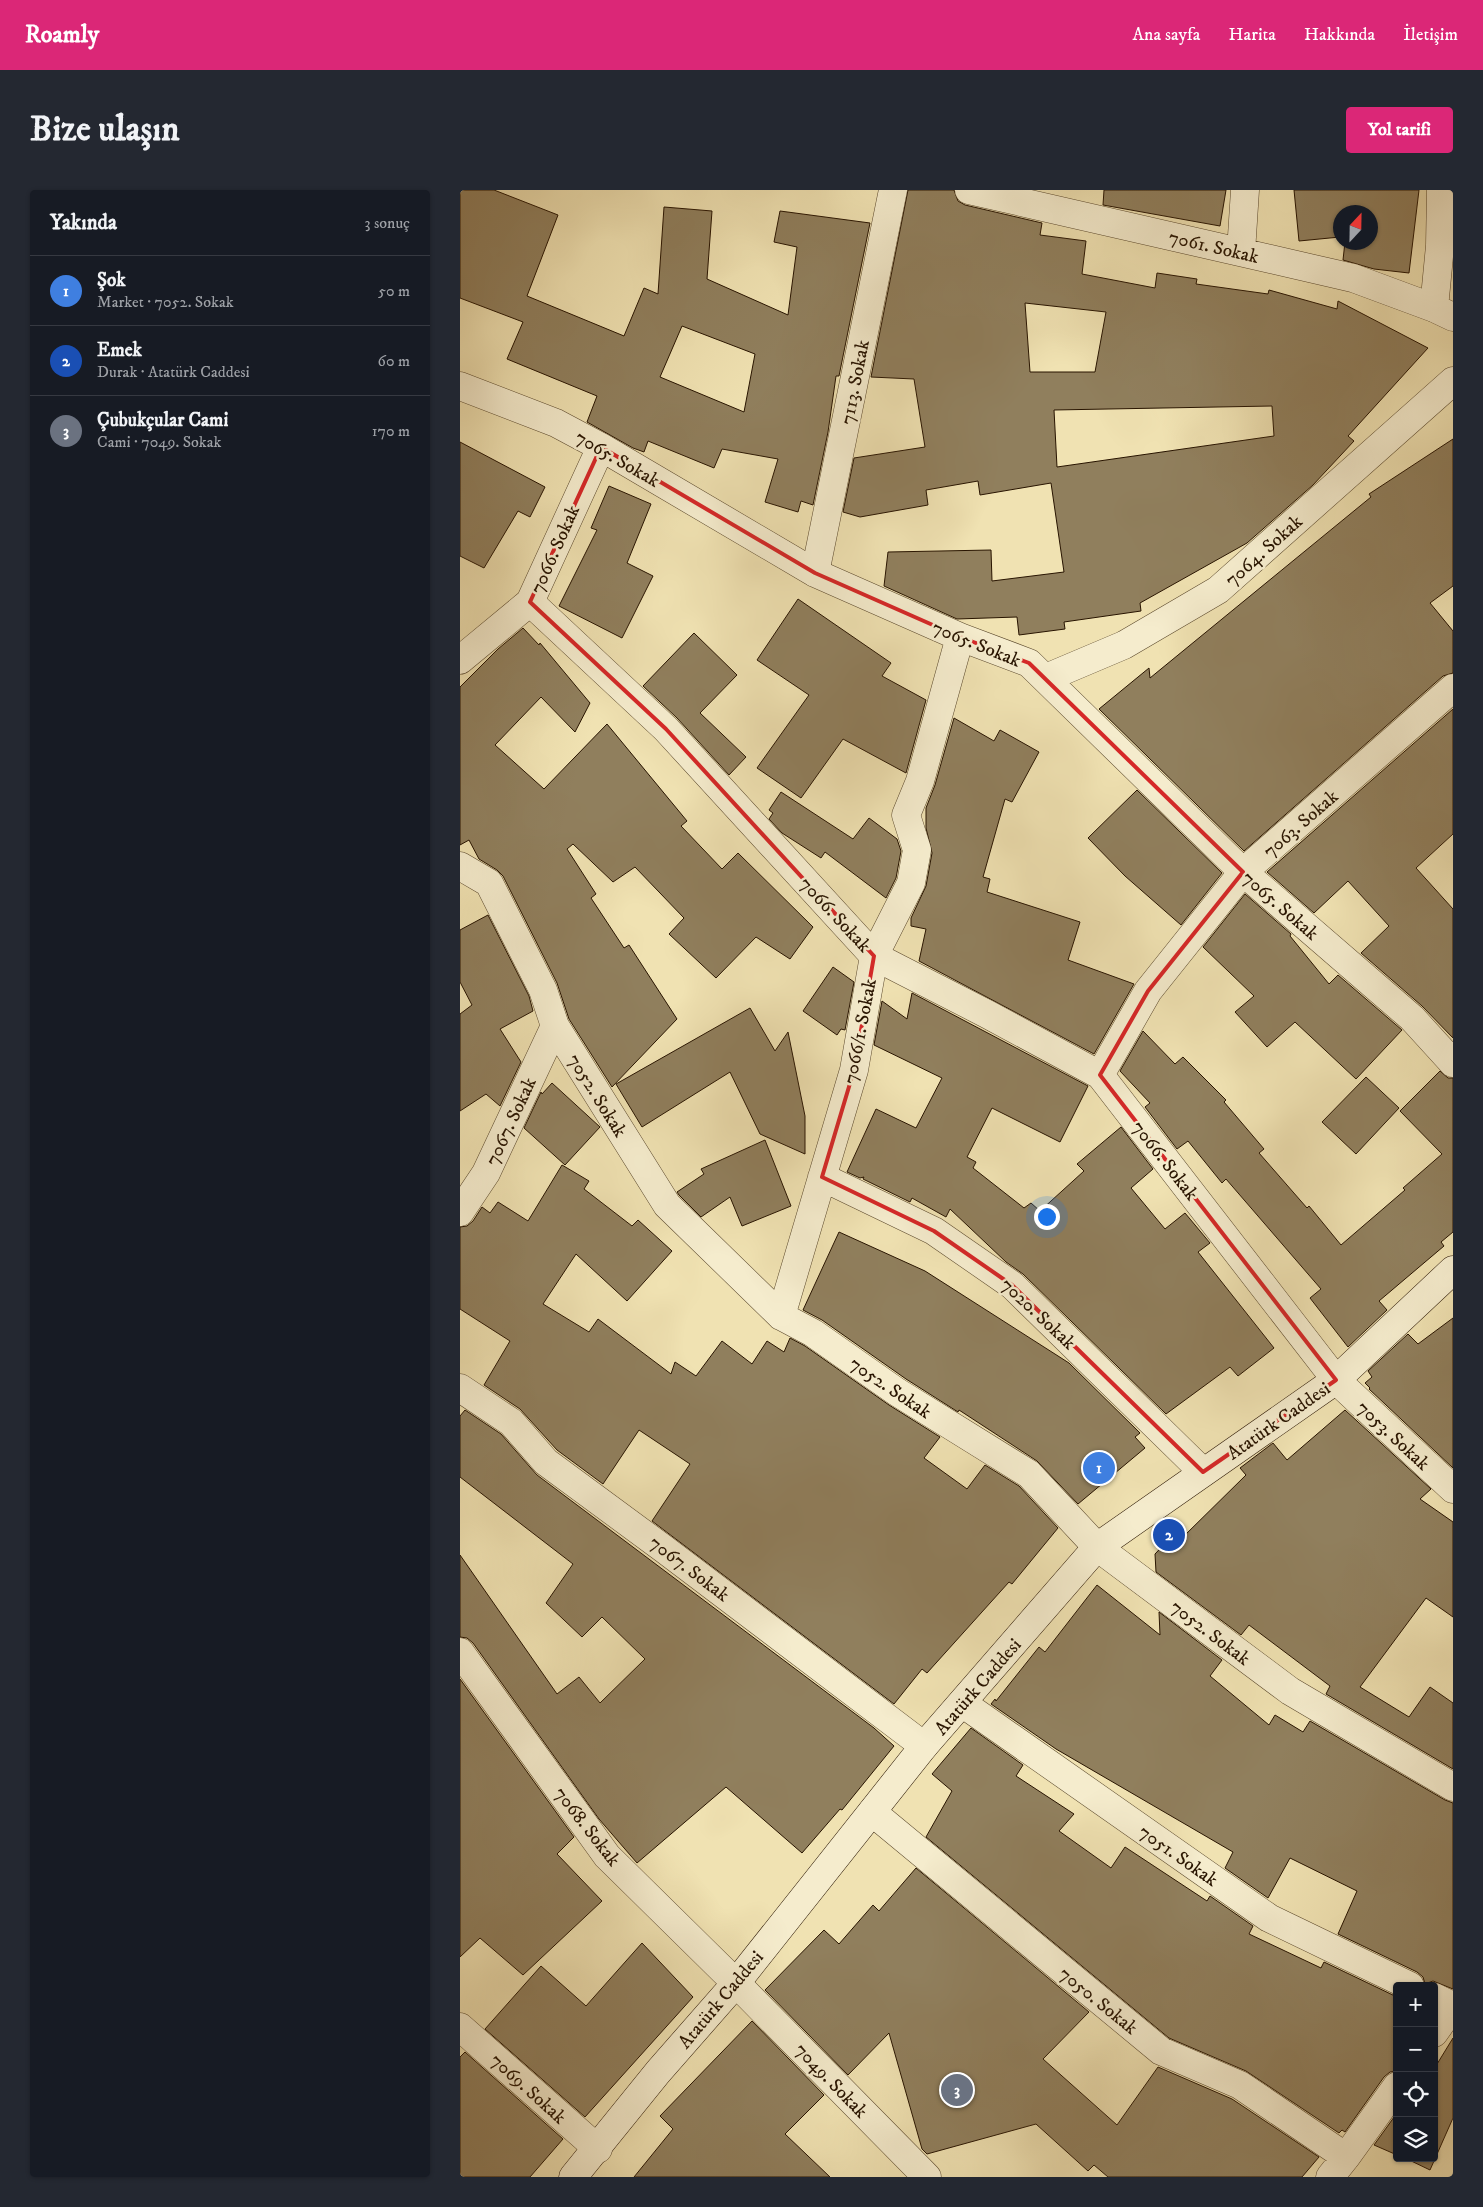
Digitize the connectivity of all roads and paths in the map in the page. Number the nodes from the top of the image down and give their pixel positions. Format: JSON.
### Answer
{"nodes":[{"id":1,"x":893,"y":190,"type":"edge"},
{"id":2,"x":969,"y":190,"type":"edge"},
{"id":3,"x":1245,"y":190,"type":"edge"},
{"id":4,"x":1441,"y":190,"type":"edge"},
{"id":5,"x":1241,"y":252,"type":"junction"},
{"id":6,"x":1444,"y":312,"type":"edge"},
{"id":7,"x":1453,"y":381,"type":"edge"},
{"id":8,"x":460,"y":386,"type":"edge"},
{"id":9,"x":601,"y":447,"type":"junction"},
{"id":10,"x":815,"y":573,"type":"junction"},
{"id":11,"x":530,"y":602,"type":"junction"},
{"id":12,"x":960,"y":638,"type":"junction"},
{"id":13,"x":460,"y":660,"type":"edge"},
{"id":14,"x":1046,"y":678,"type":"junction"},
{"id":15,"x":1453,"y":688,"type":"edge"},
{"id":16,"x":460,"y":866,"type":"edge"},
{"id":17,"x":1243,"y":872,"type":"junction"},
{"id":18,"x":874,"y":956,"type":"junction"},
{"id":19,"x":555,"y":1026,"type":"junction"},
{"id":20,"x":1453,"y":1063,"type":"edge"},
{"id":21,"x":1100,"y":1075,"type":"junction"},
{"id":22,"x":822,"y":1177,"type":"junction"},
{"id":23,"x":460,"y":1212,"type":"edge"},
{"id":24,"x":1453,"y":1270,"type":"edge"},
{"id":25,"x":781,"y":1316,"type":"junction"},
{"id":26,"x":1336,"y":1380,"type":"junction"},
{"id":27,"x":460,"y":1388,"type":"edge"},
{"id":28,"x":1203,"y":1472,"type":"junction"},
{"id":29,"x":1453,"y":1489,"type":"edge"},
{"id":30,"x":1097,"y":1547,"type":"junction"},
{"id":31,"x":460,"y":1652,"type":"edge"},
{"id":32,"x":962,"y":1703,"type":"junction"},
{"id":33,"x":924,"y":1746,"type":"junction"},
{"id":34,"x":1453,"y":1787,"type":"edge"},
{"id":35,"x":872,"y":1812,"type":"junction"},
{"id":36,"x":1402,"y":1982,"type":"edge"},
{"id":37,"x":736,"y":1983,"type":"junction"},
{"id":38,"x":1438,"y":2000,"type":"edge"},
{"id":39,"x":1453,"y":2006,"type":"edge"},
{"id":40,"x":460,"y":2027,"type":"edge"},
{"id":41,"x":1438,"y":2027,"type":"edge"},
{"id":42,"x":1393,"y":2091,"type":"edge"},
{"id":43,"x":598,"y":2149,"type":"junction"},
{"id":44,"x":1338,"y":2167,"type":"edge"},
{"id":45,"x":573,"y":2177,"type":"edge"},
{"id":46,"x":927,"y":2177,"type":"edge"}],
"edges":[{"from":1,"to":10,"type":"street","name":"7113. Sokak"},
{"from":2,"to":5,"type":"street","name":"7061. Sokak"},
{"from":3,"to":5,"type":"street"},
{"from":4,"to":6,"type":"street"},
{"from":5,"to":6,"type":"street","name":"7061. Sokak"},
{"from":7,"to":14,"type":"street","name":"7064. Sokak"},
{"from":8,"to":9,"type":"street","name":"7065. Sokak"},
{"from":9,"to":10,"type":"street","name":"7065. Sokak"},
{"from":9,"to":11,"type":"street","name":"7066. Sokak"},
{"from":10,"to":12,"type":"street","name":"7065. Sokak"},
{"from":11,"to":13,"type":"street"},
{"from":11,"to":18,"type":"street","name":"7066. Sokak"},
{"from":12,"to":14,"type":"street","name":"7065. Sokak"},
{"from":12,"to":18,"type":"street","name":"7066/1. Sokak"},
{"from":14,"to":17,"type":"street","name":"7065. Sokak"},
{"from":15,"to":17,"type":"street","name":"7063. Sokak"},
{"from":16,"to":19,"type":"street","name":"7052. Sokak"},
{"from":17,"to":20,"type":"street","name":"7065. Sokak"},
{"from":17,"to":21,"type":"street","name":"7063. Sokak"},
{"from":18,"to":21,"type":"street","name":"7066. Sokak"},
{"from":18,"to":22,"type":"street","name":"7066/1. Sokak"},
{"from":19,"to":23,"type":"street","name":"7067. Sokak"},
{"from":19,"to":25,"type":"street","name":"7052. Sokak"},
{"from":21,"to":26,"type":"street","name":"7066. Sokak"},
{"from":22,"to":25,"type":"street","name":"7066/1. Sokak"},
{"from":22,"to":28,"type":"street","name":"7020. Sokak"},
{"from":24,"to":26,"type":"street","name":"Atatürk Caddesi"},
{"from":25,"to":30,"type":"street","name":"7052. Sokak"},
{"from":26,"to":28,"type":"street","name":"Atatürk Caddesi"},
{"from":26,"to":29,"type":"street","name":"7053. Sokak"},
{"from":27,"to":33,"type":"street","name":"7067. Sokak"},
{"from":28,"to":30,"type":"street","name":"Atatürk Caddesi"},
{"from":30,"to":32,"type":"street","name":"Atatürk Caddesi"},
{"from":30,"to":34,"type":"street","name":"7052. Sokak"},
{"from":31,"to":37,"type":"street","name":"7068. Sokak"},
{"from":32,"to":33,"type":"street","name":"Atatürk Caddesi"},
{"from":32,"to":36,"type":"street","name":"7051. Sokak"},
{"from":33,"to":35,"type":"street","name":"Atatürk Caddesi"},
{"from":35,"to":37,"type":"street","name":"Atatürk Caddesi"},
{"from":35,"to":44,"type":"street","name":"7050. Sokak"},
{"from":37,"to":43,"type":"street","name":"Atatürk Caddesi"},
{"from":37,"to":46,"type":"street","name":"7049. Sokak"},
{"from":38,"to":39,"type":"street"},
{"from":39,"to":41,"type":"street"},
{"from":40,"to":43,"type":"street","name":"7069. Sokak"},
{"from":42,"to":44,"type":"street"},
{"from":43,"to":45,"type":"street","name":"Atatürk Caddesi"}]}
